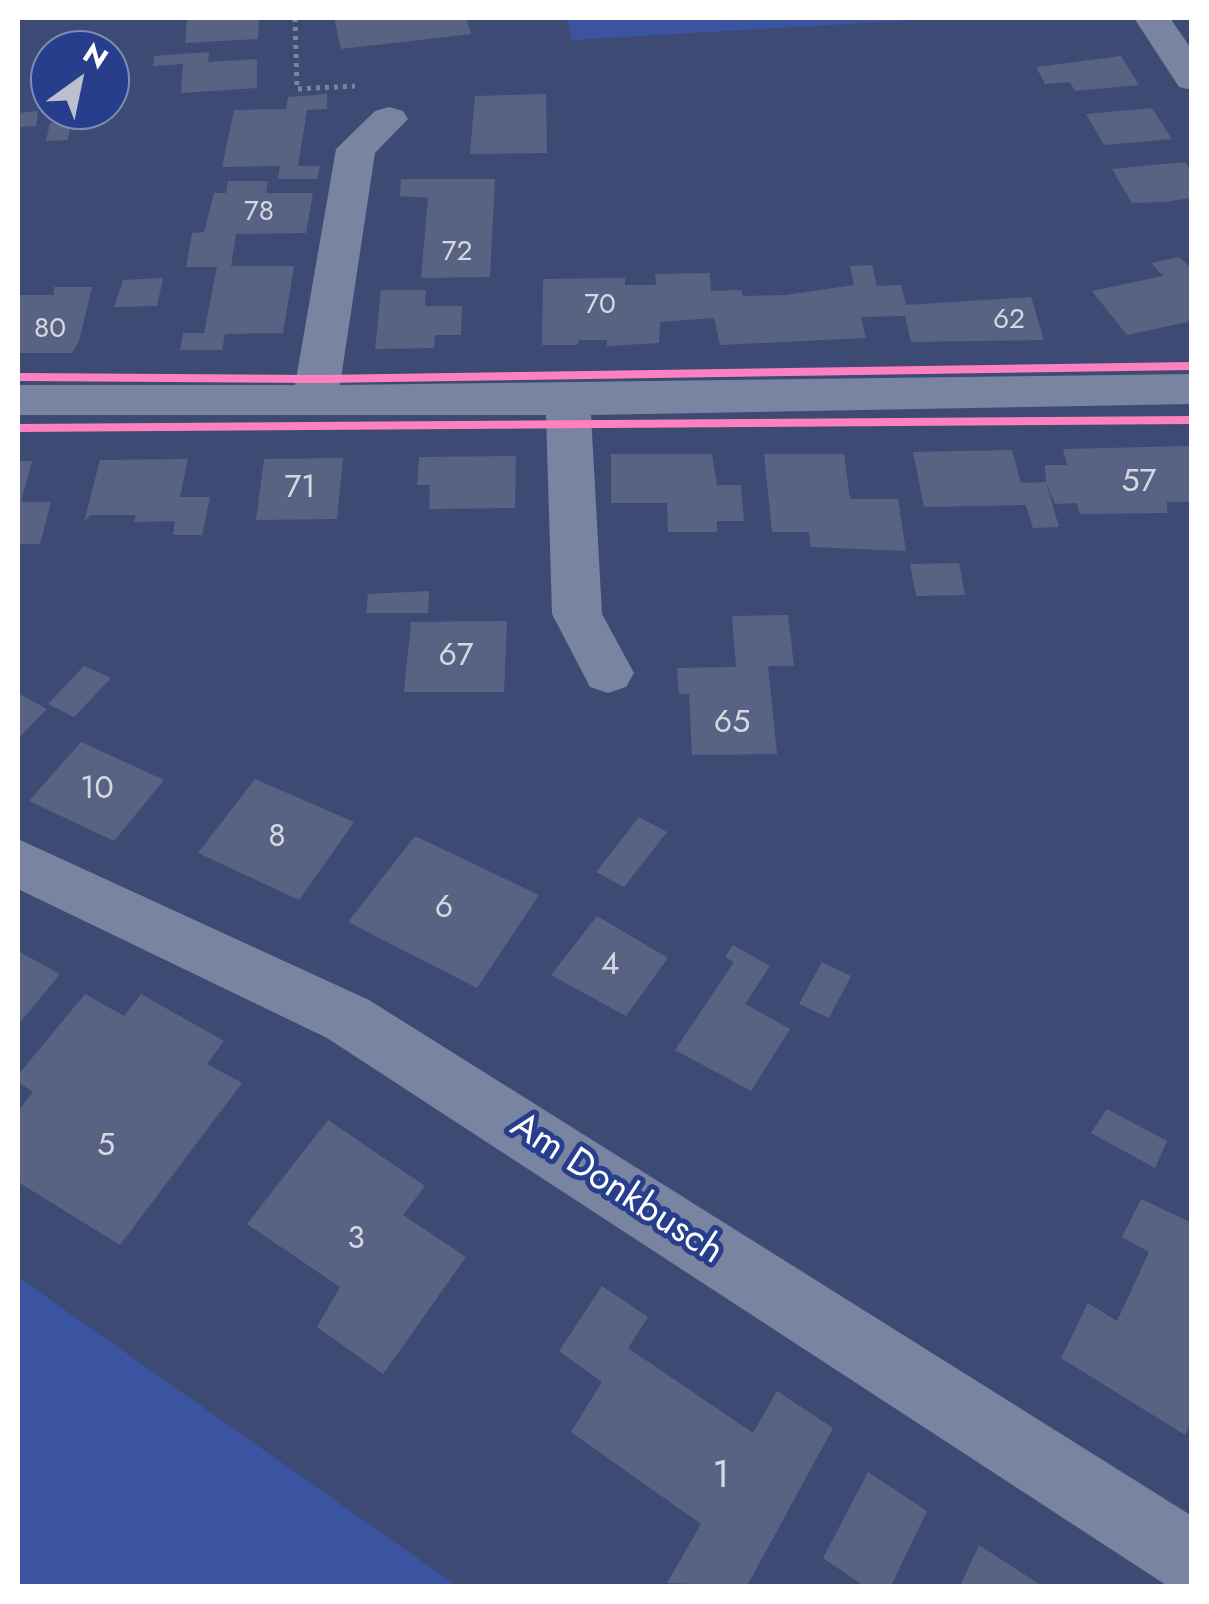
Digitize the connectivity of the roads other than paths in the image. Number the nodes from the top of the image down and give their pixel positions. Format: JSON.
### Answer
{"nodes":[{"id":1,"x":1152,"y":18,"type":"edge"},
{"id":2,"x":1192,"y":79,"type":"edge"},
{"id":3,"x":389,"y":118,"type":"road end"},
{"id":4,"x":1192,"y":389,"type":"edge"},
{"id":5,"x":18,"y":400,"type":"edge"},
{"id":6,"x":568,"y":400,"type":"junction"},
{"id":7,"x":315,"y":401,"type":"junction"},
{"id":8,"x":608,"y":673,"type":"dead end"},
{"id":9,"x":18,"y":863,"type":"edge"},
{"id":10,"x":1192,"y":1559,"type":"edge"}],
"edges":[{"from":1,"to":2,"type":"street"},
{"from":3,"to":7,"type":"street"},
{"from":4,"to":6,"type":"street"},
{"from":5,"to":7,"type":"street"},
{"from":6,"to":7,"type":"street"},
{"from":6,"to":8,"type":"street"},
{"from":9,"to":10,"type":"street","name":"Am Donkbusch"}]}
